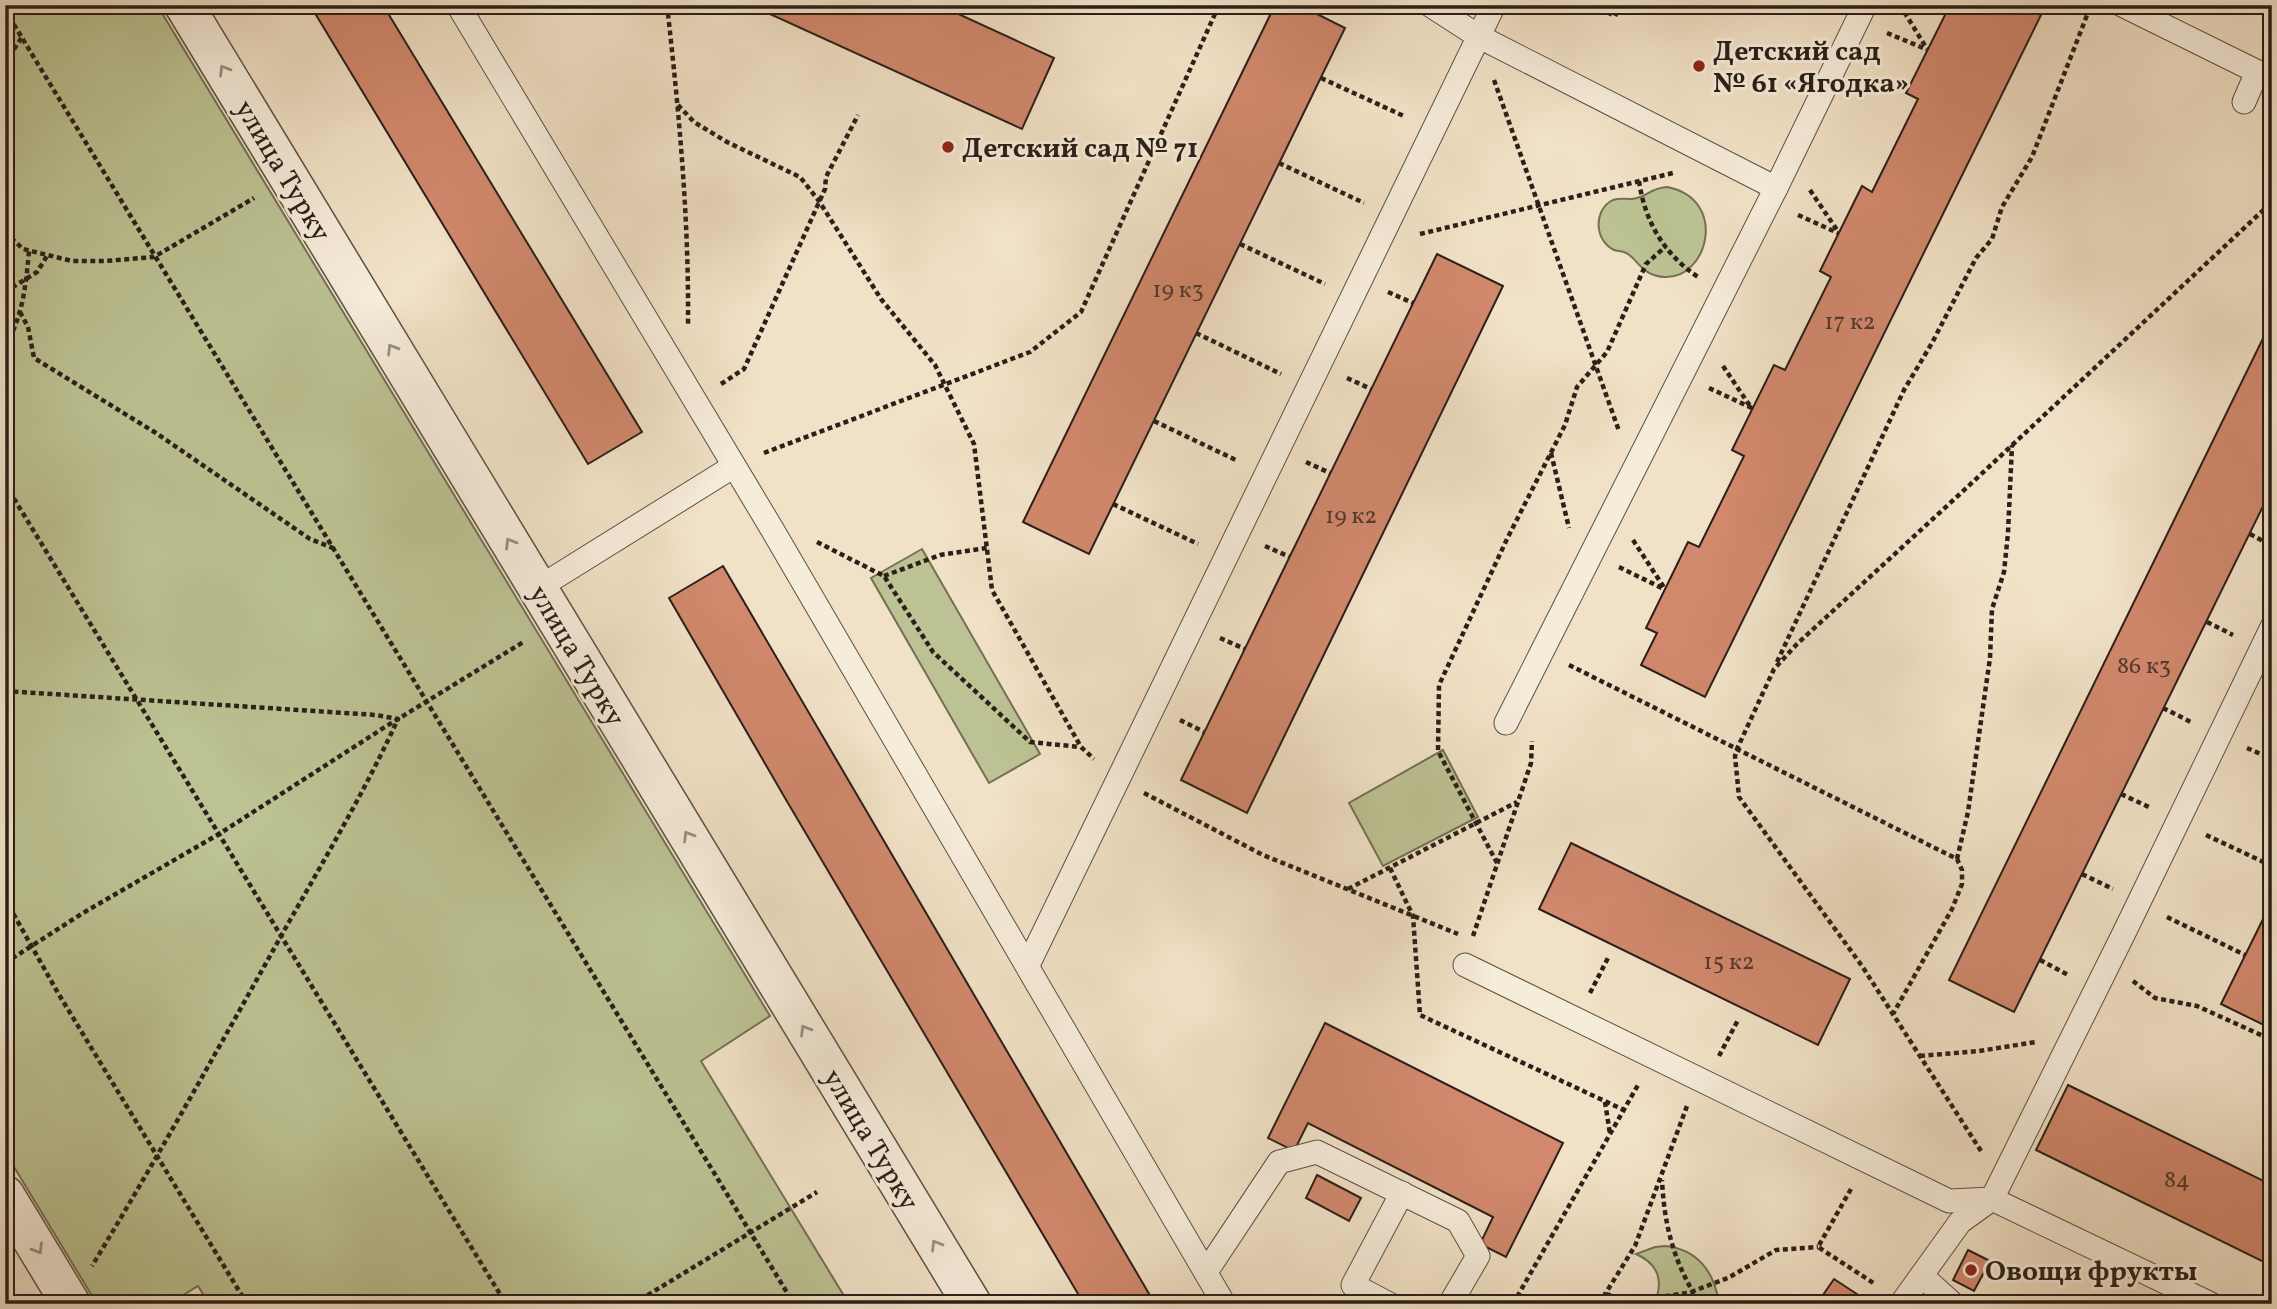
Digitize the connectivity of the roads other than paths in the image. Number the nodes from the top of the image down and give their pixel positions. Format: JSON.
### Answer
{"nodes":[{"id":1,"x":184,"y":5,"type":"edge"},
{"id":2,"x":458,"y":5,"type":"edge"},
{"id":3,"x":1430,"y":5,"type":"edge"},
{"id":4,"x":1494,"y":5,"type":"edge"},
{"id":5,"x":2122,"y":5,"type":"edge"},
{"id":6,"x":1861,"y":13,"type":"edge"},
{"id":7,"x":1478,"y":36,"type":"junction"},
{"id":8,"x":2264,"y":76,"type":"edge"},
{"id":9,"x":2244,"y":102,"type":"dead end"},
{"id":10,"x":1772,"y":195,"type":"junction"},
{"id":11,"x":734,"y":466,"type":"junction"},
{"id":12,"x":538,"y":588,"type":"junction"},
{"id":13,"x":2272,"y":627,"type":"edge"},
{"id":14,"x":1506,"y":723,"type":"road end"},
{"id":15,"x":1028,"y":965,"type":"junction"},
{"id":16,"x":1465,"y":965,"type":"road end"},
{"id":17,"x":1997,"y":1190,"type":"junction"},
{"id":18,"x":1402,"y":1193,"type":"junction"},
{"id":19,"x":5,"y":1195,"type":"edge"},
{"id":20,"x":1206,"y":1272,"type":"junction"},
{"id":21,"x":1922,"y":1276,"type":"junction"},
{"id":22,"x":71,"y":1303,"type":"edge"},
{"id":23,"x":1901,"y":1303,"type":"edge"},
{"id":24,"x":972,"y":1304,"type":"edge"},
{"id":25,"x":1224,"y":1304,"type":"edge"},
{"id":26,"x":1389,"y":1304,"type":"edge"},
{"id":27,"x":1450,"y":1304,"type":"edge"},
{"id":28,"x":1953,"y":1304,"type":"edge"},
{"id":29,"x":2211,"y":1304,"type":"edge"}],
"edges":[{"from":12,"to":1,"type":"street","name":"улица Турку","one_way":true},
{"from":2,"to":11,"type":"lane"},
{"from":3,"to":7,"type":"lane"},
{"from":4,"to":7,"type":"lane"},
{"from":5,"to":8,"type":"lane"},
{"from":6,"to":10,"type":"lane"},
{"from":7,"to":10,"type":"lane"},
{"from":7,"to":15,"type":"lane"},
{"from":8,"to":9,"type":"lane"},
{"from":10,"to":14,"type":"lane"},
{"from":11,"to":12,"type":"lane"},
{"from":11,"to":15,"type":"lane"},
{"from":24,"to":12,"type":"street","name":"улица Турку","one_way":true},
{"from":13,"to":17,"type":"lane"},
{"from":15,"to":20,"type":"lane"},
{"from":16,"to":17,"type":"lane"},
{"from":17,"to":21,"type":"lane"},
{"from":17,"to":29,"type":"lane"},
{"from":18,"to":20,"type":"lane"},
{"from":18,"to":26,"type":"lane"},
{"from":18,"to":27,"type":"lane"},
{"from":19,"to":22,"type":"street","one_way":true},
{"from":20,"to":25,"type":"lane"},
{"from":21,"to":23,"type":"lane"},
{"from":21,"to":28,"type":"lane"}]}
